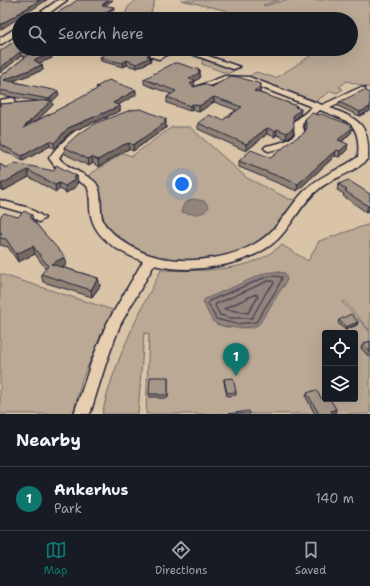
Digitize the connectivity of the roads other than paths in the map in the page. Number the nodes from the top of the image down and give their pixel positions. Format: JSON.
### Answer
{"nodes":[{"id":1,"x":63,"y":0,"type":"edge"},
{"id":2,"x":45,"y":12,"type":"edge"},
{"id":3,"x":12,"y":34,"type":"edge"},
{"id":4,"x":0,"y":42,"type":"edge"},
{"id":5,"x":204,"y":56,"type":"edge"},
{"id":6,"x":236,"y":66,"type":"dead end"},
{"id":7,"x":195,"y":89,"type":"edge"},
{"id":8,"x":362,"y":90,"type":"edge"},
{"id":9,"x":12,"y":101,"type":"dead end"},
{"id":10,"x":0,"y":103,"type":"edge"},
{"id":11,"x":320,"y":107,"type":"junction"},
{"id":12,"x":116,"y":118,"type":"edge"},
{"id":13,"x":269,"y":148,"type":"dead end"},
{"id":14,"x":0,"y":203,"type":"edge"},
{"id":15,"x":39,"y":218,"type":"dead end"},
{"id":16,"x":150,"y":260,"type":"junction"},
{"id":17,"x":82,"y":414,"type":"edge"}],
"edges":[{"from":1,"to":2,"type":"street"},
{"from":3,"to":4,"type":"street"},
{"from":5,"to":6,"type":"street"},
{"from":7,"to":11,"type":"street"},
{"from":8,"to":11,"type":"street"},
{"from":9,"to":10,"type":"street"},
{"from":11,"to":13,"type":"street"},
{"from":11,"to":16,"type":"street"},
{"from":12,"to":16,"type":"street"},
{"from":14,"to":15,"type":"street"},
{"from":16,"to":17,"type":"street"}]}
